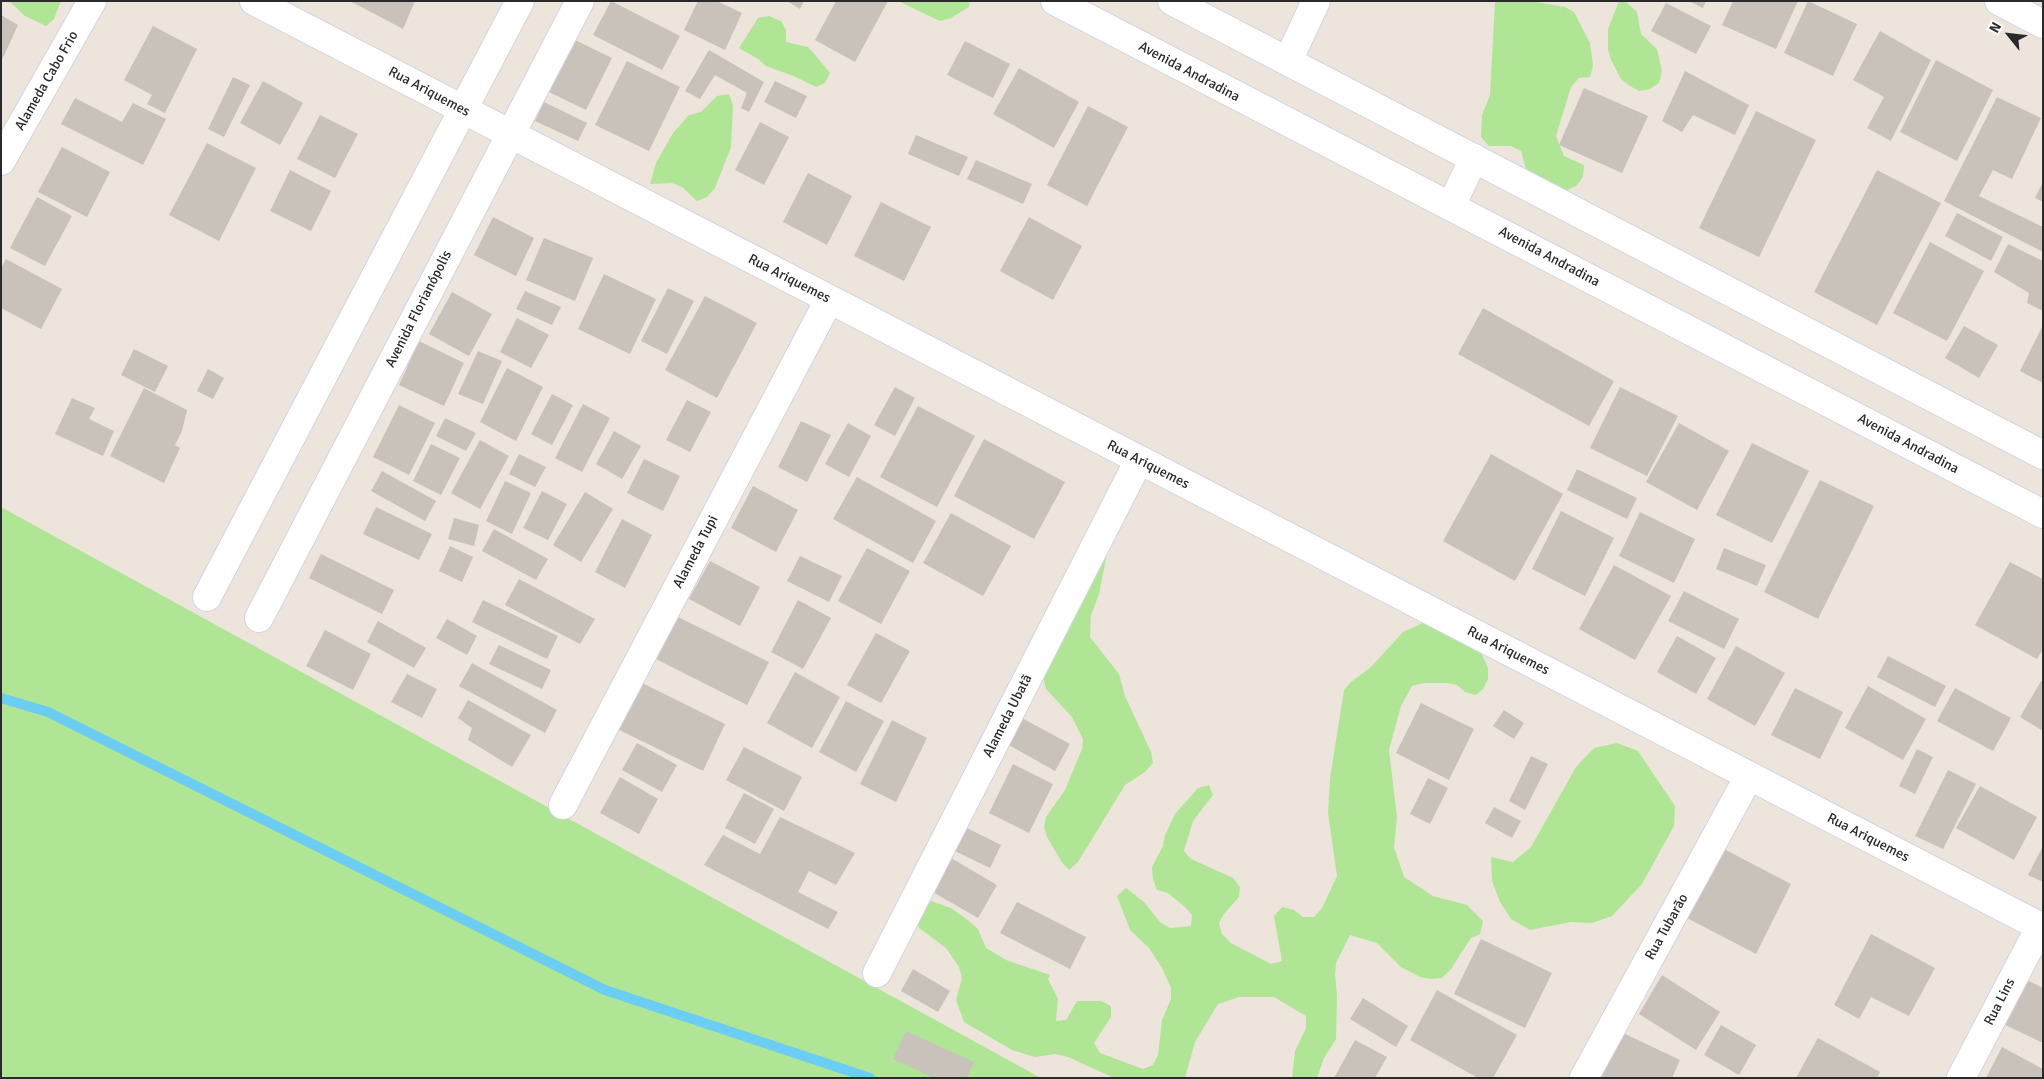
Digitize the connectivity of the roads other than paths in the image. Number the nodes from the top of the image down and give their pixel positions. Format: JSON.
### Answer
{"nodes":[{"id":1,"x":92,"y":1,"type":"edge"},
{"id":2,"x":254,"y":1,"type":"edge"},
{"id":3,"x":520,"y":1,"type":"edge"},
{"id":4,"x":580,"y":1,"type":"edge"},
{"id":5,"x":1055,"y":1,"type":"edge"},
{"id":6,"x":1172,"y":1,"type":"edge"},
{"id":7,"x":1316,"y":1,"type":"edge"},
{"id":8,"x":1999,"y":1,"type":"edge"},
{"id":9,"x":2043,"y":24,"type":"edge"},
{"id":10,"x":1288,"y":61,"type":"junction"},
{"id":11,"x":464,"y":110,"type":"junction"},
{"id":12,"x":509,"y":134,"type":"junction"},
{"id":13,"x":1474,"y":158,"type":"junction"},
{"id":14,"x":1,"y":161,"type":"edge"},
{"id":15,"x":1451,"y":206,"type":"junction"},
{"id":16,"x":829,"y":300,"type":"junction"},
{"id":17,"x":2043,"y":455,"type":"edge"},
{"id":18,"x":1139,"y":460,"type":"junction"},
{"id":19,"x":2043,"y":514,"type":"edge"},
{"id":20,"x":207,"y":597,"type":"dead end"},
{"id":21,"x":259,"y":618,"type":"dead end"},
{"id":22,"x":1749,"y":776,"type":"junction"},
{"id":23,"x":563,"y":805,"type":"dead end"},
{"id":24,"x":2041,"y":927,"type":"edge"},
{"id":25,"x":878,"y":973,"type":"dead end"},
{"id":26,"x":1584,"y":1078,"type":"edge"},
{"id":27,"x":1961,"y":1078,"type":"edge"}],
"edges":[{"from":1,"to":14,"type":"street","name":"Alameda Cabo Frio"},
{"from":2,"to":11,"type":"street","name":"Rua Ariquemes"},
{"from":3,"to":11,"type":"street"},
{"from":4,"to":12,"type":"street","name":"Avenida Florianópolis"},
{"from":5,"to":15,"type":"street","name":"Avenida Andradina"},
{"from":6,"to":10,"type":"street"},
{"from":7,"to":10,"type":"street"},
{"from":8,"to":9,"type":"street"},
{"from":10,"to":13,"type":"street"},
{"from":11,"to":12,"type":"street","name":"Rua Ariquemes"},
{"from":11,"to":20,"type":"street"},
{"from":12,"to":16,"type":"street","name":"Rua Ariquemes"},
{"from":12,"to":21,"type":"street","name":"Avenida Florianópolis"},
{"from":13,"to":15,"type":"street"},
{"from":13,"to":17,"type":"street"},
{"from":15,"to":19,"type":"street","name":"Avenida Andradina"},
{"from":16,"to":18,"type":"street","name":"Rua Ariquemes"},
{"from":16,"to":23,"type":"street","name":"Alameda Tupi"},
{"from":18,"to":22,"type":"street","name":"Rua Ariquemes"},
{"from":18,"to":25,"type":"street","name":"Alameda Ubatã"},
{"from":22,"to":24,"type":"street","name":"Rua Ariquemes"},
{"from":22,"to":26,"type":"street","name":"Rua Tubarão"},
{"from":24,"to":27,"type":"street","name":"Rua Lins"}]}
